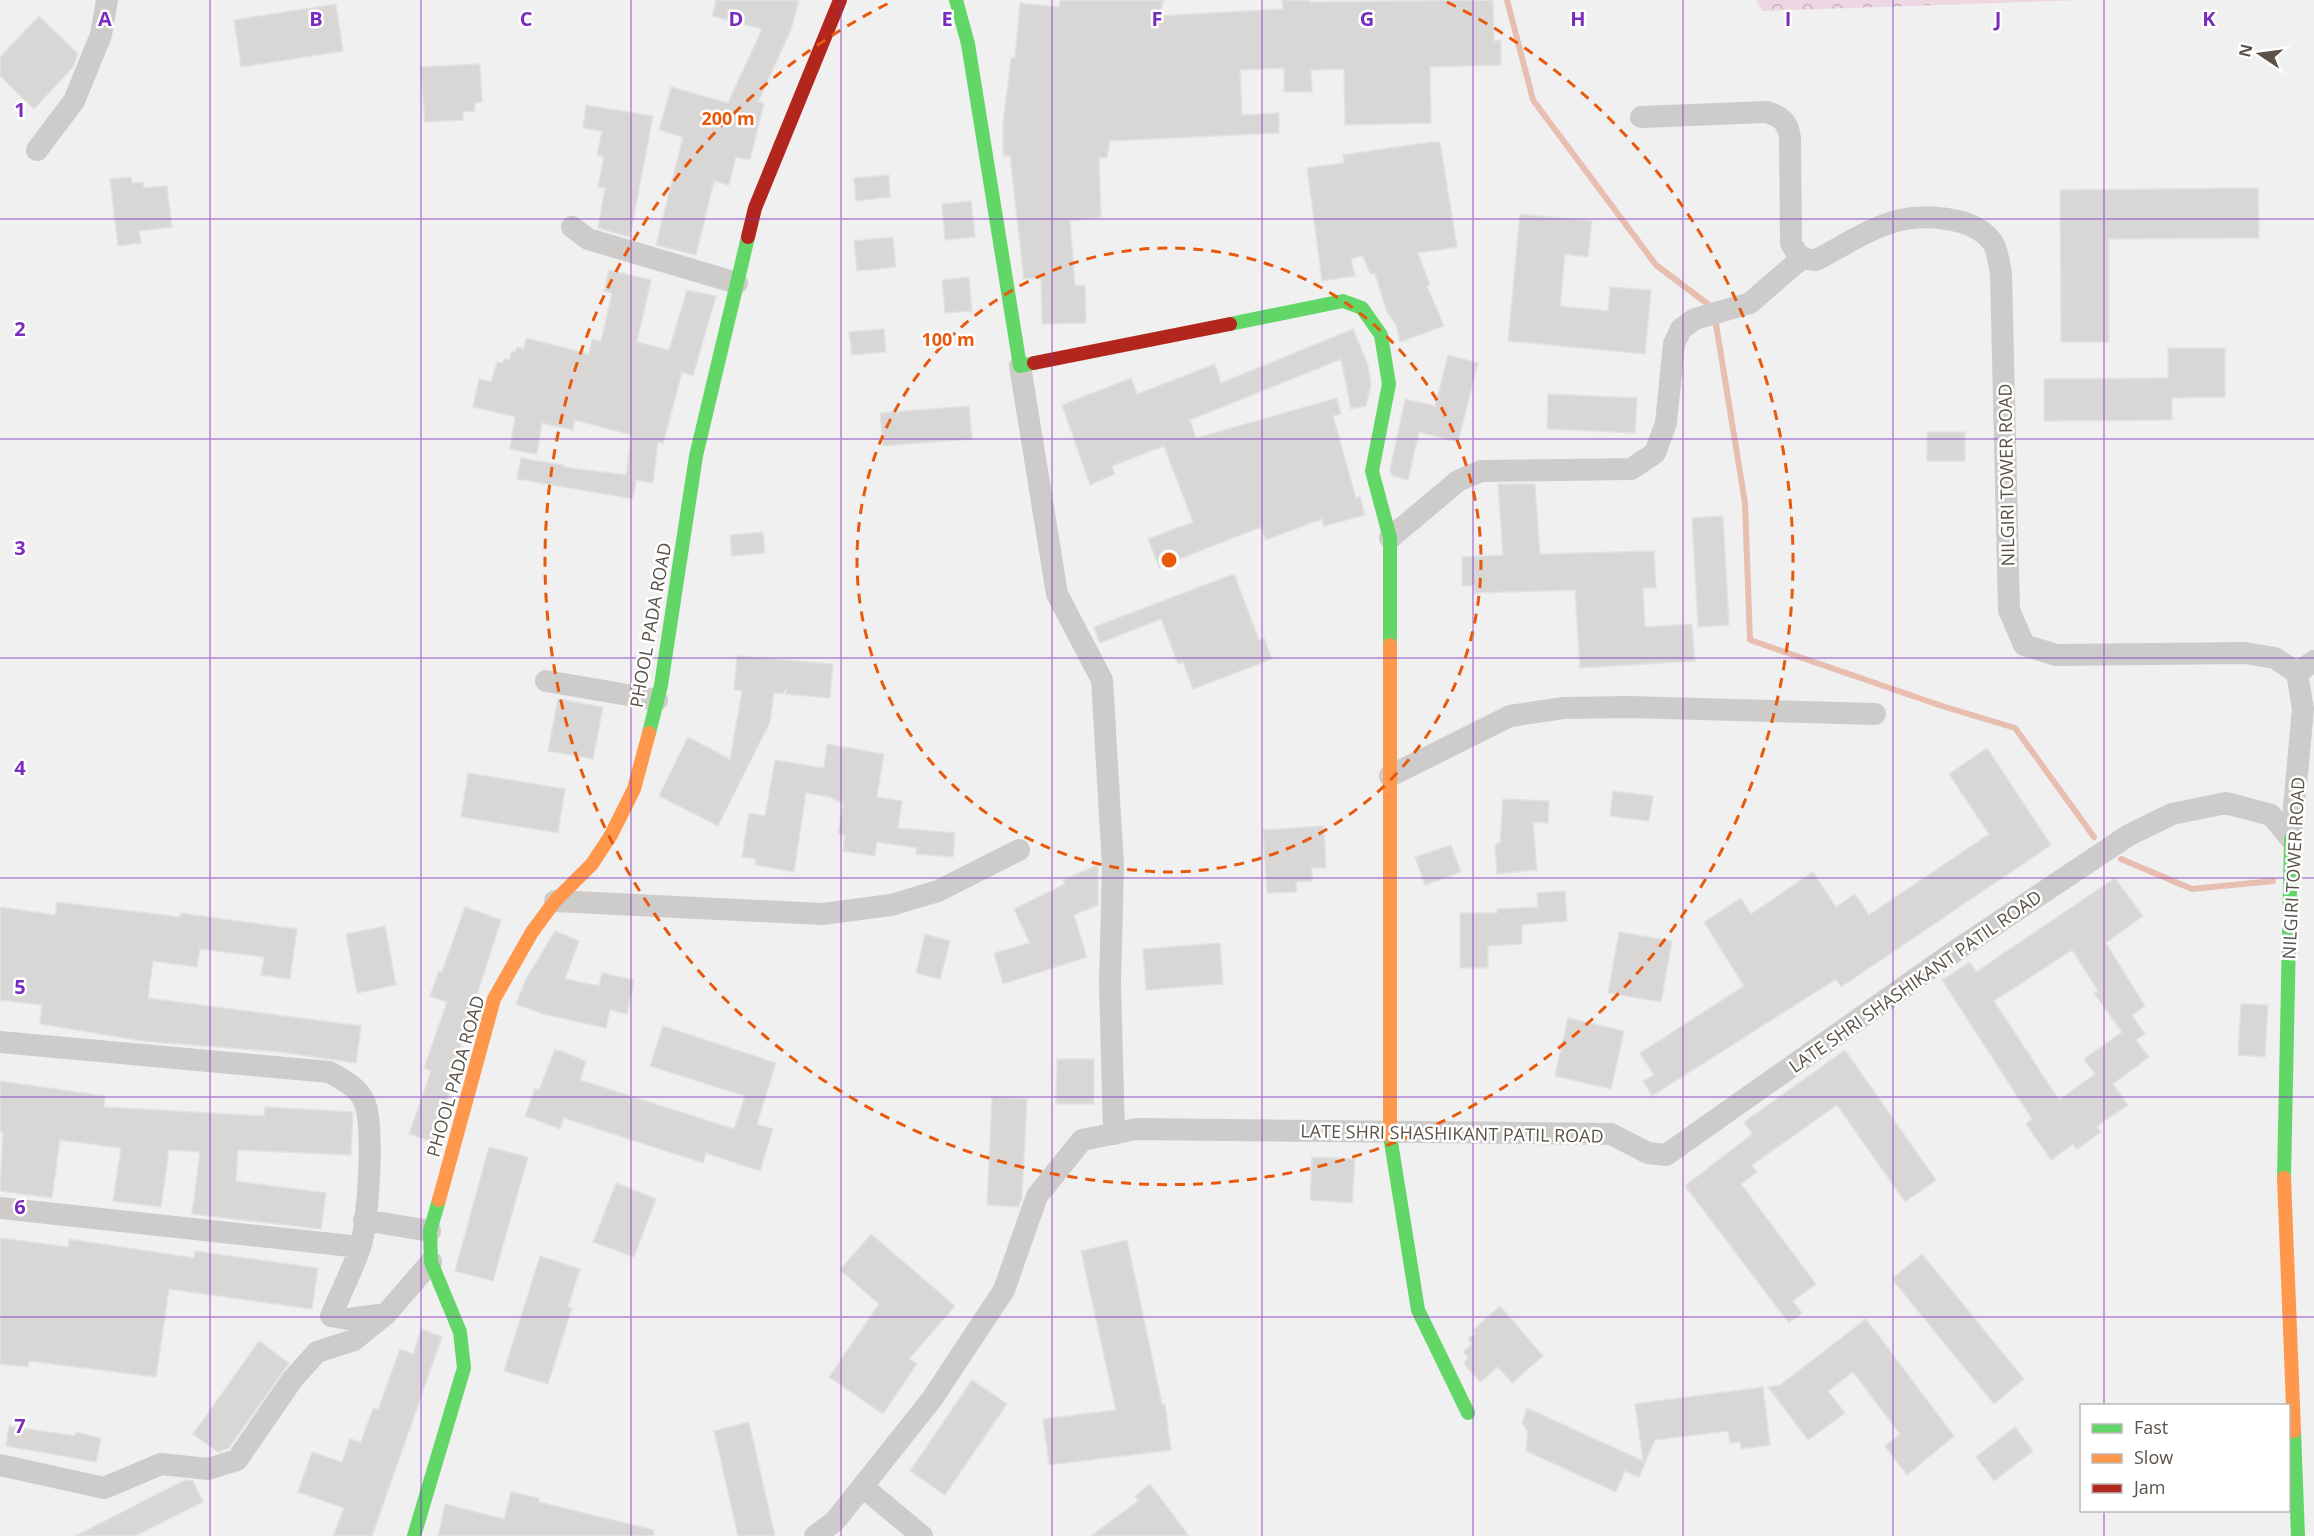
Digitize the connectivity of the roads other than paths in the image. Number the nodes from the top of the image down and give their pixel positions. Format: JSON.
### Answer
{"nodes":[{"id":1,"x":107,"y":0,"type":"edge"},
{"id":2,"x":840,"y":0,"type":"edge"},
{"id":3,"x":956,"y":0,"type":"edge"},
{"id":4,"x":1641,"y":117,"type":"dead end"},
{"id":5,"x":37,"y":150,"type":"dead end"},
{"id":6,"x":572,"y":227,"type":"dead end"},
{"id":7,"x":1802,"y":258,"type":"junction"},
{"id":8,"x":737,"y":284,"type":"junction"},
{"id":9,"x":1020,"y":366,"type":"junction"},
{"id":10,"x":1390,"y":538,"type":"junction"},
{"id":11,"x":2305,"y":667,"type":"edge"},
{"id":12,"x":546,"y":681,"type":"dead end"},
{"id":13,"x":657,"y":700,"type":"junction"},
{"id":14,"x":1875,"y":714,"type":"dead end"},
{"id":15,"x":1390,"y":776,"type":"junction"},
{"id":16,"x":2291,"y":839,"type":"junction"},
{"id":17,"x":1019,"y":850,"type":"dead end"},
{"id":18,"x":555,"y":901,"type":"junction"},
{"id":19,"x":0,"y":1042,"type":"edge"},
{"id":20,"x":1389,"y":1131,"type":"junction"},
{"id":21,"x":1114,"y":1134,"type":"junction"},
{"id":22,"x":0,"y":1208,"type":"edge"},
{"id":23,"x":364,"y":1220,"type":"junction"},
{"id":24,"x":430,"y":1231,"type":"junction"},
{"id":25,"x":360,"y":1247,"type":"junction"},
{"id":26,"x":431,"y":1262,"type":"junction"},
{"id":27,"x":386,"y":1314,"type":"junction"},
{"id":28,"x":331,"y":1317,"type":"junction"},
{"id":29,"x":317,"y":1352,"type":"junction"},
{"id":30,"x":1468,"y":1413,"type":"dead end"},
{"id":31,"x":0,"y":1465,"type":"edge"},
{"id":32,"x":863,"y":1487,"type":"junction"},
{"id":33,"x":414,"y":1536,"type":"edge"},
{"id":34,"x":814,"y":1536,"type":"edge"},
{"id":35,"x":922,"y":1536,"type":"edge"},
{"id":36,"x":2298,"y":1536,"type":"edge"}],
"edges":[{"from":1,"to":5,"type":"street"},
{"from":2,"to":8,"type":"street","name":"PHOOL PADA ROAD"},
{"from":3,"to":9,"type":"street"},
{"from":4,"to":7,"type":"street"},
{"from":6,"to":8,"type":"street"},
{"from":7,"to":10,"type":"street"},
{"from":7,"to":11,"type":"street","name":"NILGIRI TOWER ROAD"},
{"from":8,"to":13,"type":"street","name":"PHOOL PADA ROAD"},
{"from":9,"to":10,"type":"street"},
{"from":9,"to":21,"type":"street"},
{"from":10,"to":15,"type":"street"},
{"from":11,"to":16,"type":"street","name":"NILGIRI TOWER ROAD"},
{"from":12,"to":13,"type":"street"},
{"from":13,"to":18,"type":"street","name":"PHOOL PADA ROAD"},
{"from":14,"to":15,"type":"street"},
{"from":15,"to":20,"type":"street"},
{"from":16,"to":20,"type":"street","name":"LATE SHRI SHASHIKANT PATIL ROAD"},
{"from":16,"to":36,"type":"street","name":"NILGIRI TOWER ROAD"},
{"from":17,"to":18,"type":"street"},
{"from":18,"to":24,"type":"street","name":"PHOOL PADA ROAD"},
{"from":19,"to":23,"type":"street"},
{"from":20,"to":21,"type":"street","name":"LATE SHRI SHASHIKANT PATIL ROAD"},
{"from":20,"to":30,"type":"street"},
{"from":21,"to":32,"type":"street","name":"LATE SHRI SHASHIKANT PATIL ROAD"},
{"from":22,"to":25,"type":"street"},
{"from":23,"to":24,"type":"street"},
{"from":23,"to":25,"type":"street"},
{"from":24,"to":26,"type":"street","name":"PHOOL PADA ROAD"},
{"from":25,"to":28,"type":"street"},
{"from":26,"to":27,"type":"street"},
{"from":26,"to":33,"type":"street","name":"PHOOL PADA ROAD"},
{"from":27,"to":28,"type":"street"},
{"from":27,"to":29,"type":"street"},
{"from":28,"to":29,"type":"street"},
{"from":29,"to":31,"type":"street"},
{"from":32,"to":34,"type":"street","name":"LATE SHRI SHASHIKANT PATIL ROAD"},
{"from":32,"to":35,"type":"street"}]}
